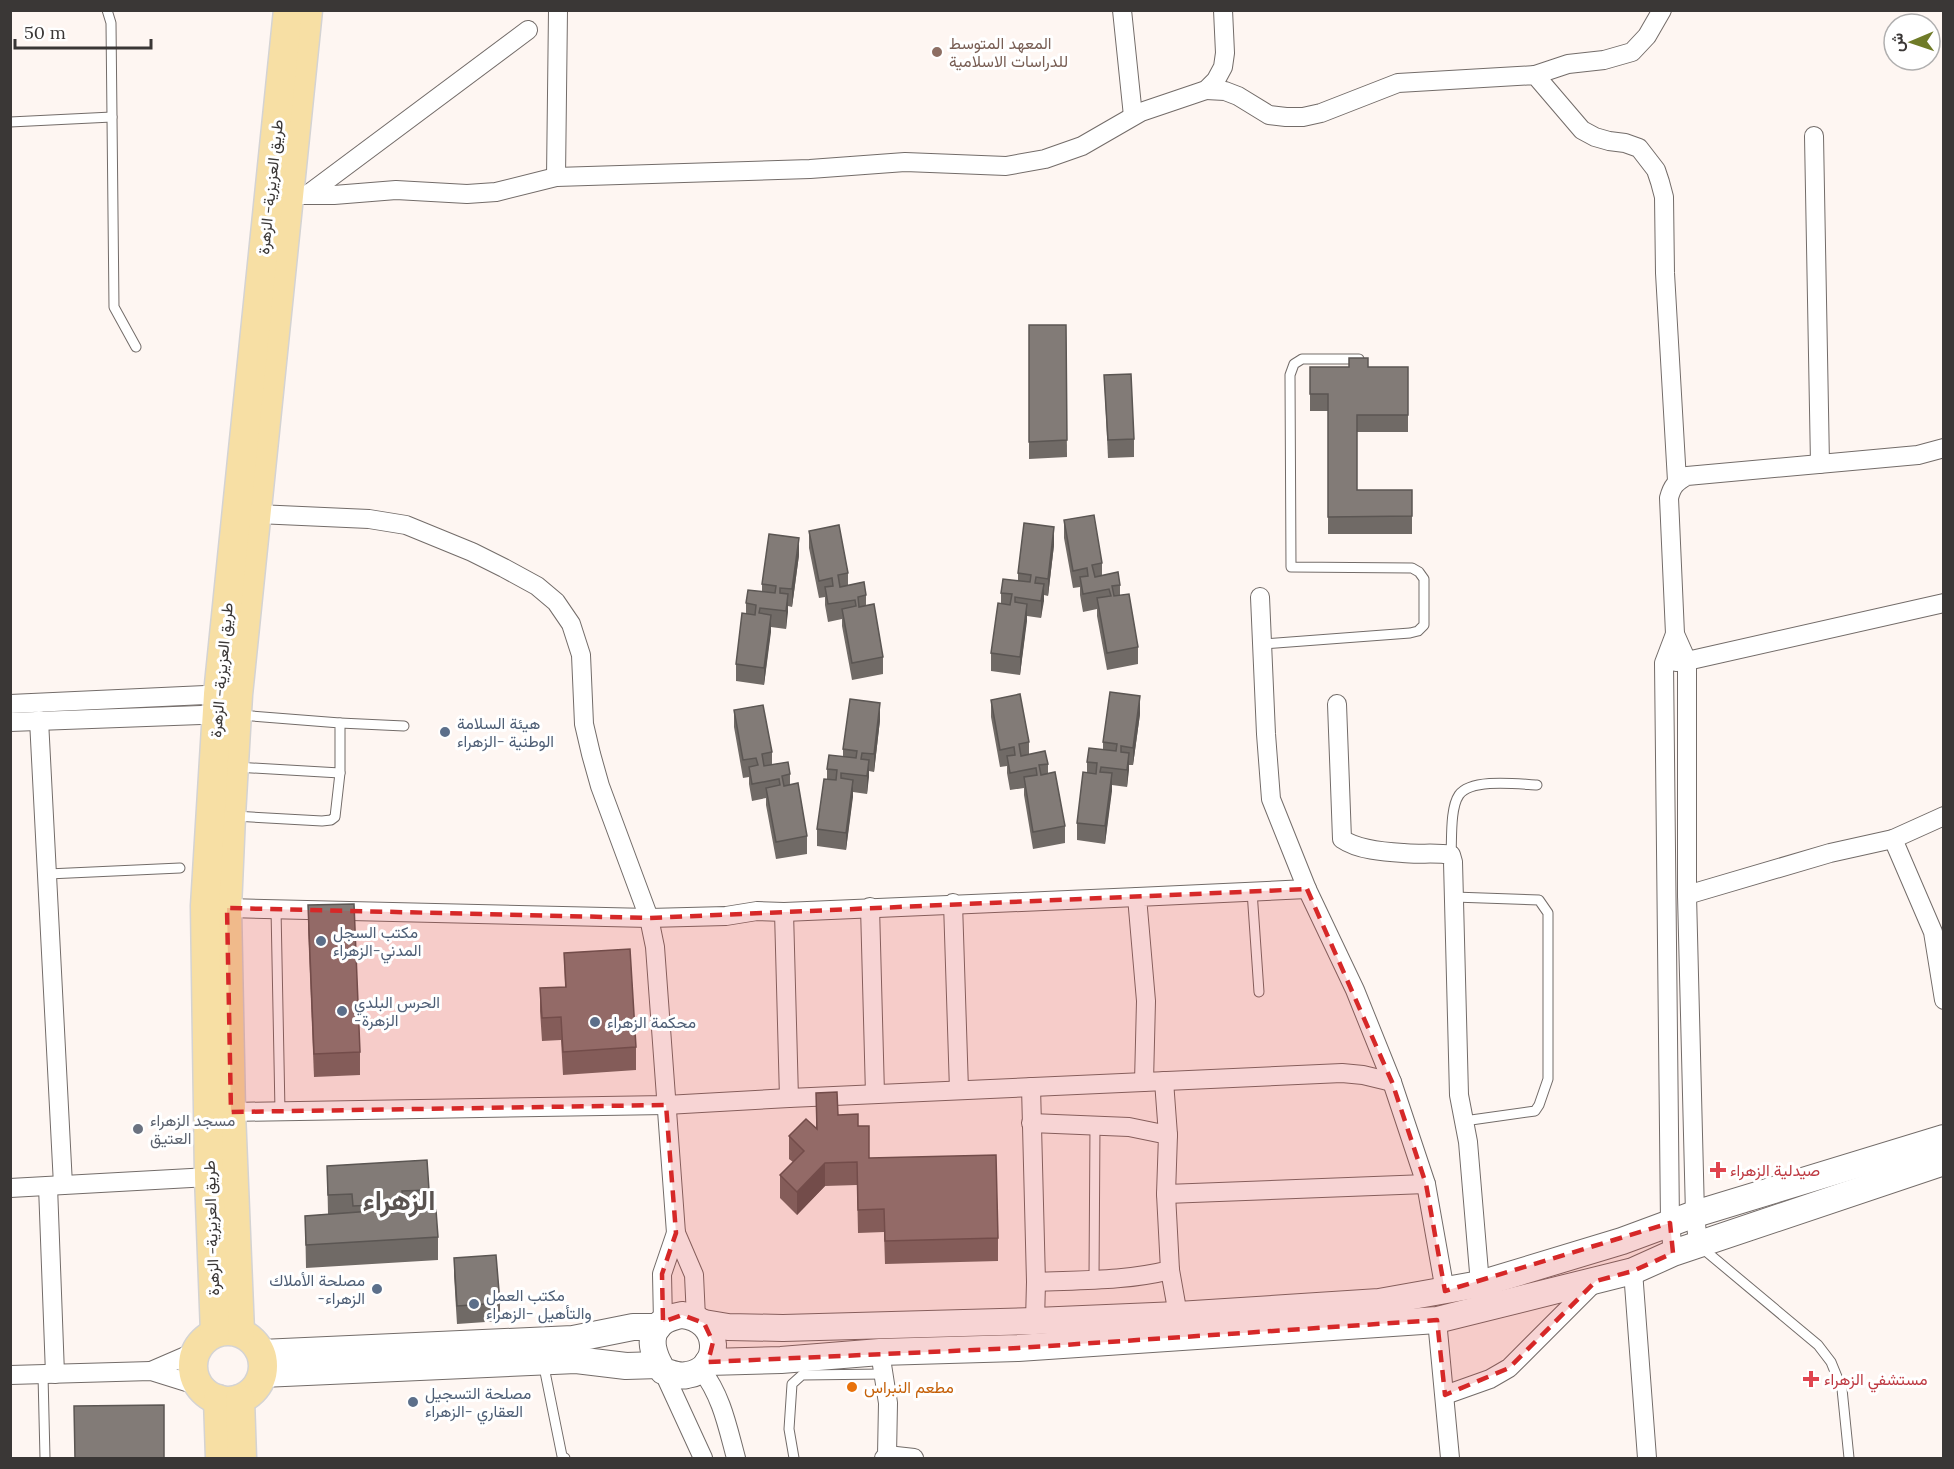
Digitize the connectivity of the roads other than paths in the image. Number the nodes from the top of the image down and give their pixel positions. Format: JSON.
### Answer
{"nodes":[{"id":1,"x":107,"y":10,"type":"edge"},
{"id":2,"x":288,"y":10,"type":"edge"},
{"id":3,"x":308,"y":10,"type":"edge"},
{"id":4,"x":558,"y":10,"type":"edge"},
{"id":5,"x":1122,"y":10,"type":"edge"},
{"id":6,"x":1223,"y":10,"type":"edge"},
{"id":7,"x":1662,"y":10,"type":"edge"},
{"id":8,"x":528,"y":30,"type":"dead end"},
{"id":9,"x":1535,"y":75,"type":"junction"},
{"id":10,"x":1206,"y":90,"type":"junction"},
{"id":11,"x":1133,"y":116,"type":"junction"},
{"id":12,"x":112,"y":117,"type":"junction"},
{"id":13,"x":10,"y":122,"type":"edge"},
{"id":14,"x":1814,"y":136,"type":"dead end"},
{"id":15,"x":556,"y":177,"type":"junction"},
{"id":16,"x":288,"y":195,"type":"junction"},
{"id":17,"x":136,"y":347,"type":"dead end"},
{"id":18,"x":1359,"y":359,"type":"edge"},
{"id":19,"x":1944,"y":448,"type":"edge"},
{"id":20,"x":1820,"y":464,"type":"junction"},
{"id":21,"x":1677,"y":481,"type":"junction"},
{"id":22,"x":257,"y":514,"type":"junction"},
{"id":23,"x":1260,"y":597,"type":"dead end"},
{"id":24,"x":1944,"y":603,"type":"edge"},
{"id":25,"x":1676,"y":634,"type":"junction"},
{"id":26,"x":1263,"y":644,"type":"junction"},
{"id":27,"x":1687,"y":661,"type":"junction"},
{"id":28,"x":1664,"y":663,"type":"junction"},
{"id":29,"x":10,"y":704,"type":"edge"},
{"id":30,"x":227,"y":704,"type":"junction"},
{"id":31,"x":1337,"y":704,"type":"dead end"},
{"id":32,"x":39,"y":720,"type":"junction"},
{"id":33,"x":10,"y":722,"type":"edge"},
{"id":34,"x":340,"y":723,"type":"junction"},
{"id":35,"x":404,"y":726,"type":"dead end"},
{"id":36,"x":234,"y":767,"type":"junction"},
{"id":37,"x":340,"y":773,"type":"junction"},
{"id":38,"x":1537,"y":784,"type":"dead end"},
{"id":39,"x":231,"y":816,"type":"junction"},
{"id":40,"x":1944,"y":816,"type":"edge"},
{"id":41,"x":1893,"y":839,"type":"junction"},
{"id":42,"x":1451,"y":855,"type":"junction"},
{"id":43,"x":180,"y":868,"type":"dead end"},
{"id":44,"x":48,"y":874,"type":"junction"},
{"id":45,"x":1307,"y":889,"type":"junction"},
{"id":46,"x":1252,"y":891,"type":"junction"},
{"id":47,"x":1687,"y":895,"type":"junction"},
{"id":48,"x":1137,"y":897,"type":"junction"},
{"id":49,"x":1454,"y":897,"type":"junction"},
{"id":50,"x":953,"y":903,"type":"junction"},
{"id":51,"x":870,"y":907,"type":"junction"},
{"id":52,"x":227,"y":908,"type":"junction"},
{"id":53,"x":276,"y":909,"type":"junction"},
{"id":54,"x":784,"y":912,"type":"junction"},
{"id":55,"x":649,"y":918,"type":"junction"},
{"id":56,"x":1259,"y":992,"type":"dead end"},
{"id":57,"x":1944,"y":1000,"type":"edge"},
{"id":58,"x":1164,"y":1081,"type":"junction"},
{"id":59,"x":1144,"y":1082,"type":"junction"},
{"id":60,"x":1392,"y":1082,"type":"junction"},
{"id":61,"x":1031,"y":1087,"type":"junction"},
{"id":62,"x":959,"y":1090,"type":"junction"},
{"id":63,"x":875,"y":1094,"type":"junction"},
{"id":64,"x":789,"y":1098,"type":"junction"},
{"id":65,"x":666,"y":1106,"type":"junction"},
{"id":66,"x":280,"y":1111,"type":"junction"},
{"id":67,"x":231,"y":1112,"type":"junction"},
{"id":68,"x":1464,"y":1121,"type":"junction"},
{"id":69,"x":1031,"y":1123,"type":"junction"},
{"id":70,"x":1095,"y":1125,"type":"junction"},
{"id":71,"x":1168,"y":1135,"type":"junction"},
{"id":72,"x":1944,"y":1138,"type":"edge"},
{"id":73,"x":1944,"y":1162,"type":"edge"},
{"id":74,"x":209,"y":1177,"type":"junction"},
{"id":75,"x":1426,"y":1184,"type":"junction"},
{"id":76,"x":56,"y":1185,"type":"junction"},
{"id":77,"x":10,"y":1188,"type":"edge"},
{"id":78,"x":1166,"y":1194,"type":"junction"},
{"id":79,"x":1695,"y":1214,"type":"junction"},
{"id":80,"x":1670,"y":1223,"type":"junction"},
{"id":81,"x":676,"y":1233,"type":"junction"},
{"id":82,"x":1698,"y":1244,"type":"junction"},
{"id":83,"x":1673,"y":1252,"type":"junction"},
{"id":84,"x":1170,"y":1270,"type":"junction"},
{"id":85,"x":1633,"y":1271,"type":"junction"},
{"id":86,"x":1094,"y":1279,"type":"junction"},
{"id":87,"x":1596,"y":1281,"type":"junction"},
{"id":88,"x":1036,"y":1282,"type":"junction"},
{"id":89,"x":1480,"y":1284,"type":"junction"},
{"id":90,"x":1445,"y":1292,"type":"junction"},
{"id":91,"x":1178,"y":1315,"type":"junction"},
{"id":92,"x":700,"y":1320,"type":"junction"},
{"id":93,"x":1437,"y":1320,"type":"junction"},
{"id":94,"x":1035,"y":1321,"type":"junction"},
{"id":95,"x":660,"y":1325,"type":"junction"},
{"id":96,"x":217,"y":1339,"type":"junction"},
{"id":97,"x":542,"y":1362,"type":"junction"},
{"id":98,"x":882,"y":1363,"type":"junction"},
{"id":99,"x":262,"y":1364,"type":"junction"},
{"id":100,"x":705,"y":1366,"type":"junction"},
{"id":101,"x":661,"y":1368,"type":"junction"},
{"id":102,"x":151,"y":1371,"type":"junction"},
{"id":103,"x":10,"y":1375,"type":"edge"},
{"id":104,"x":49,"y":1375,"type":"junction"},
{"id":105,"x":219,"y":1395,"type":"junction"},
{"id":106,"x":1445,"y":1395,"type":"junction"},
{"id":107,"x":885,"y":1457,"type":"edge"},
{"id":108,"x":45,"y":1458,"type":"edge"},
{"id":109,"x":220,"y":1458,"type":"edge"},
{"id":110,"x":242,"y":1458,"type":"edge"},
{"id":111,"x":565,"y":1458,"type":"edge"},
{"id":112,"x":703,"y":1458,"type":"edge"},
{"id":113,"x":736,"y":1458,"type":"edge"},
{"id":114,"x":794,"y":1458,"type":"edge"},
{"id":115,"x":914,"y":1458,"type":"edge"},
{"id":116,"x":1450,"y":1458,"type":"edge"},
{"id":117,"x":1647,"y":1458,"type":"edge"},
{"id":118,"x":1849,"y":1458,"type":"edge"}],
"edges":[{"from":1,"to":12,"type":"lane"},
{"from":2,"to":16,"type":"main road","name":"طريق العزيزية- الزهرة"},
{"from":3,"to":16,"type":"main road","name":"طريق العزيزية- الزهرة"},
{"from":4,"to":15,"type":"street"},
{"from":5,"to":11,"type":"street"},
{"from":6,"to":10,"type":"street"},
{"from":7,"to":9,"type":"street"},
{"from":8,"to":16,"type":"street"},
{"from":9,"to":10,"type":"street"},
{"from":9,"to":21,"type":"street"},
{"from":10,"to":11,"type":"street"},
{"from":11,"to":15,"type":"street"},
{"from":12,"to":13,"type":"lane"},
{"from":12,"to":17,"type":"lane"},
{"from":14,"to":20,"type":"street"},
{"from":15,"to":16,"type":"street"},
{"from":16,"to":22,"type":"main road","name":"طريق العزيزية- الزهرة"},
{"from":16,"to":30,"type":"main road","name":"طريق العزيزية- الزهرة"},
{"from":18,"to":26,"type":"lane"},
{"from":19,"to":20,"type":"street"},
{"from":20,"to":21,"type":"street"},
{"from":21,"to":25,"type":"street"},
{"from":22,"to":30,"type":"main road","name":"طريق العزيزية- الزهرة"},
{"from":22,"to":55,"type":"street"},
{"from":23,"to":26,"type":"street"},
{"from":24,"to":27,"type":"street"},
{"from":25,"to":27,"type":"street"},
{"from":25,"to":28,"type":"street"},
{"from":26,"to":45,"type":"street"},
{"from":27,"to":28,"type":"street"},
{"from":27,"to":47,"type":"street"},
{"from":28,"to":80,"type":"street"},
{"from":29,"to":30,"type":"street"},
{"from":30,"to":32,"type":"street"},
{"from":30,"to":34,"type":"lane"},
{"from":30,"to":36,"type":"main road","name":"طريق العزيزية- الزهرة"},
{"from":30,"to":74,"type":"main road","name":"طريق العزيزية- الزهرة"},
{"from":31,"to":42,"type":"street"},
{"from":32,"to":33,"type":"street"},
{"from":32,"to":44,"type":"street"},
{"from":34,"to":35,"type":"lane"},
{"from":34,"to":37,"type":"lane"},
{"from":36,"to":37,"type":"lane"},
{"from":36,"to":39,"type":"main road","name":"طريق العزيزية- الزهرة"},
{"from":37,"to":39,"type":"lane"},
{"from":38,"to":42,"type":"lane"},
{"from":39,"to":52,"type":"main road","name":"طريق العزيزية- الزهرة"},
{"from":40,"to":41,"type":"street"},
{"from":41,"to":47,"type":"street"},
{"from":41,"to":57,"type":"street"},
{"from":42,"to":49,"type":"street"},
{"from":43,"to":44,"type":"lane"},
{"from":44,"to":76,"type":"street"},
{"from":45,"to":46,"type":"street"},
{"from":45,"to":60,"type":"street"},
{"from":46,"to":48,"type":"street"},
{"from":46,"to":56,"type":"lane"},
{"from":47,"to":79,"type":"street"},
{"from":48,"to":50,"type":"street"},
{"from":48,"to":59,"type":"street"},
{"from":49,"to":68,"type":"street"},
{"from":49,"to":68,"type":"lane"},
{"from":50,"to":51,"type":"street"},
{"from":50,"to":62,"type":"street"},
{"from":51,"to":54,"type":"street"},
{"from":51,"to":63,"type":"street"},
{"from":52,"to":53,"type":"street"},
{"from":52,"to":67,"type":"main road","name":"طريق العزيزية- الزهرة"},
{"from":53,"to":55,"type":"street"},
{"from":53,"to":66,"type":"lane"},
{"from":54,"to":55,"type":"street"},
{"from":54,"to":64,"type":"street"},
{"from":55,"to":65,"type":"street"},
{"from":58,"to":59,"type":"street"},
{"from":58,"to":60,"type":"street"},
{"from":58,"to":71,"type":"street"},
{"from":59,"to":61,"type":"street"},
{"from":60,"to":75,"type":"street"},
{"from":61,"to":62,"type":"street"},
{"from":61,"to":69,"type":"street"},
{"from":62,"to":63,"type":"street"},
{"from":63,"to":64,"type":"street"},
{"from":64,"to":65,"type":"street"},
{"from":65,"to":66,"type":"street"},
{"from":65,"to":81,"type":"street"},
{"from":66,"to":67,"type":"street"},
{"from":67,"to":96,"type":"main road","name":"طريق العزيزية- الزهرة"},
{"from":68,"to":89,"type":"street"},
{"from":69,"to":70,"type":"street"},
{"from":69,"to":88,"type":"street"},
{"from":70,"to":71,"type":"street"},
{"from":70,"to":86,"type":"lane"},
{"from":71,"to":78,"type":"street"},
{"from":72,"to":79,"type":"street"},
{"from":73,"to":82,"type":"street"},
{"from":74,"to":76,"type":"street"},
{"from":74,"to":96,"type":"main road","name":"طريق العزيزية- الزهرة"},
{"from":75,"to":78,"type":"street"},
{"from":75,"to":90,"type":"street"},
{"from":76,"to":77,"type":"street"},
{"from":76,"to":104,"type":"street"},
{"from":78,"to":84,"type":"street"},
{"from":79,"to":80,"type":"street"},
{"from":79,"to":82,"type":"street"},
{"from":80,"to":83,"type":"street"},
{"from":80,"to":89,"type":"street"},
{"from":81,"to":92,"type":"street"},
{"from":81,"to":95,"type":"street"},
{"from":82,"to":83,"type":"street"},
{"from":82,"to":118,"type":"lane"},
{"from":83,"to":85,"type":"street"},
{"from":84,"to":86,"type":"street"},
{"from":84,"to":91,"type":"street"},
{"from":85,"to":87,"type":"street"},
{"from":85,"to":117,"type":"street"},
{"from":86,"to":88,"type":"street"},
{"from":87,"to":93,"type":"street"},
{"from":87,"to":106,"type":"street"},
{"from":88,"to":94,"type":"street"},
{"from":89,"to":90,"type":"street"},
{"from":90,"to":91,"type":"street"},
{"from":91,"to":94,"type":"street"},
{"from":92,"to":94,"type":"street"},
{"from":92,"to":95,"type":"street"},
{"from":92,"to":100,"type":"street"},
{"from":93,"to":98,"type":"street"},
{"from":93,"to":106,"type":"street"},
{"from":95,"to":99,"type":"street"},
{"from":95,"to":101,"type":"street"},
{"from":96,"to":99,"type":"main road"},
{"from":96,"to":102,"type":"street"},
{"from":96,"to":105,"type":"main road"},
{"from":97,"to":99,"type":"street"},
{"from":97,"to":101,"type":"street"},
{"from":97,"to":111,"type":"lane"},
{"from":98,"to":100,"type":"street"},
{"from":98,"to":107,"type":"street"},
{"from":98,"to":114,"type":"lane"},
{"from":99,"to":105,"type":"main road"},
{"from":100,"to":101,"type":"street"},
{"from":100,"to":113,"type":"street"},
{"from":101,"to":112,"type":"street"},
{"from":102,"to":104,"type":"street"},
{"from":102,"to":105,"type":"street"},
{"from":103,"to":104,"type":"street"},
{"from":104,"to":108,"type":"lane"},
{"from":105,"to":109,"type":"main road"},
{"from":105,"to":110,"type":"main road"},
{"from":106,"to":116,"type":"street"},
{"from":107,"to":115,"type":"street"}]}
